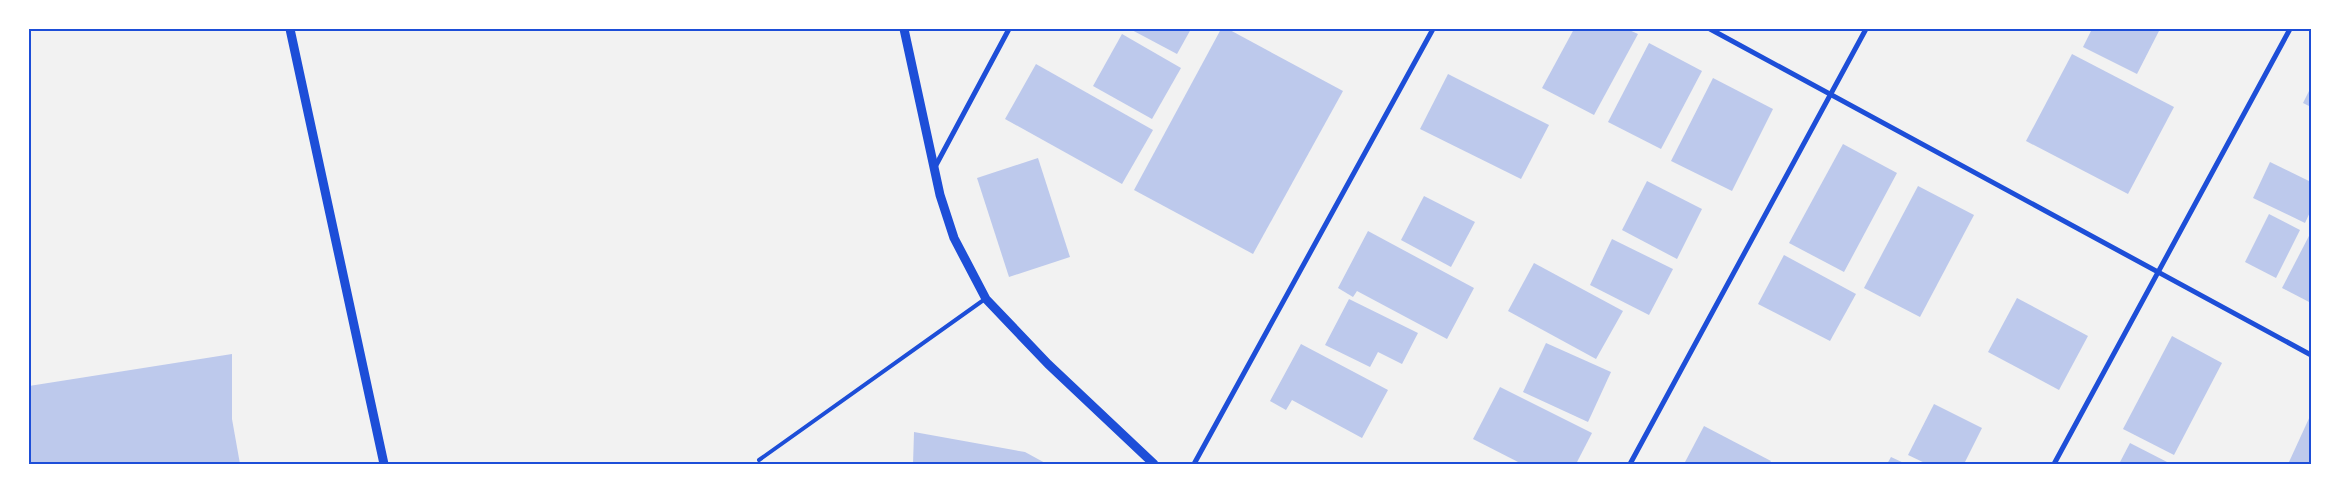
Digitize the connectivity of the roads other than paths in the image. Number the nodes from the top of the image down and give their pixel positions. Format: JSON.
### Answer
{"nodes":[{"id":1,"x":290,"y":29,"type":"edge"},
{"id":2,"x":904,"y":29,"type":"edge"},
{"id":3,"x":1009,"y":29,"type":"edge"},
{"id":4,"x":1433,"y":29,"type":"edge"},
{"id":5,"x":1710,"y":29,"type":"edge"},
{"id":6,"x":1866,"y":29,"type":"edge"},
{"id":7,"x":2290,"y":29,"type":"edge"},
{"id":8,"x":1830,"y":94,"type":"junction"},
{"id":9,"x":934,"y":170,"type":"junction"},
{"id":10,"x":2158,"y":272,"type":"junction"},
{"id":11,"x":986,"y":299,"type":"junction"},
{"id":12,"x":2311,"y":355,"type":"edge"},
{"id":13,"x":758,"y":460,"type":"dead end"},
{"id":14,"x":384,"y":464,"type":"edge"},
{"id":15,"x":1154,"y":464,"type":"edge"},
{"id":16,"x":1194,"y":464,"type":"edge"},
{"id":17,"x":1630,"y":464,"type":"edge"},
{"id":18,"x":2054,"y":464,"type":"edge"}],
"edges":[{"from":1,"to":14,"type":"street"},
{"from":2,"to":9,"type":"street"},
{"from":3,"to":9,"type":"street"},
{"from":4,"to":16,"type":"street"},
{"from":5,"to":8,"type":"street"},
{"from":6,"to":8,"type":"street"},
{"from":7,"to":10,"type":"street"},
{"from":8,"to":10,"type":"street"},
{"from":8,"to":17,"type":"street"},
{"from":9,"to":11,"type":"street"},
{"from":10,"to":12,"type":"street"},
{"from":10,"to":18,"type":"street"},
{"from":11,"to":13,"type":"lane"},
{"from":11,"to":15,"type":"street"}]}
